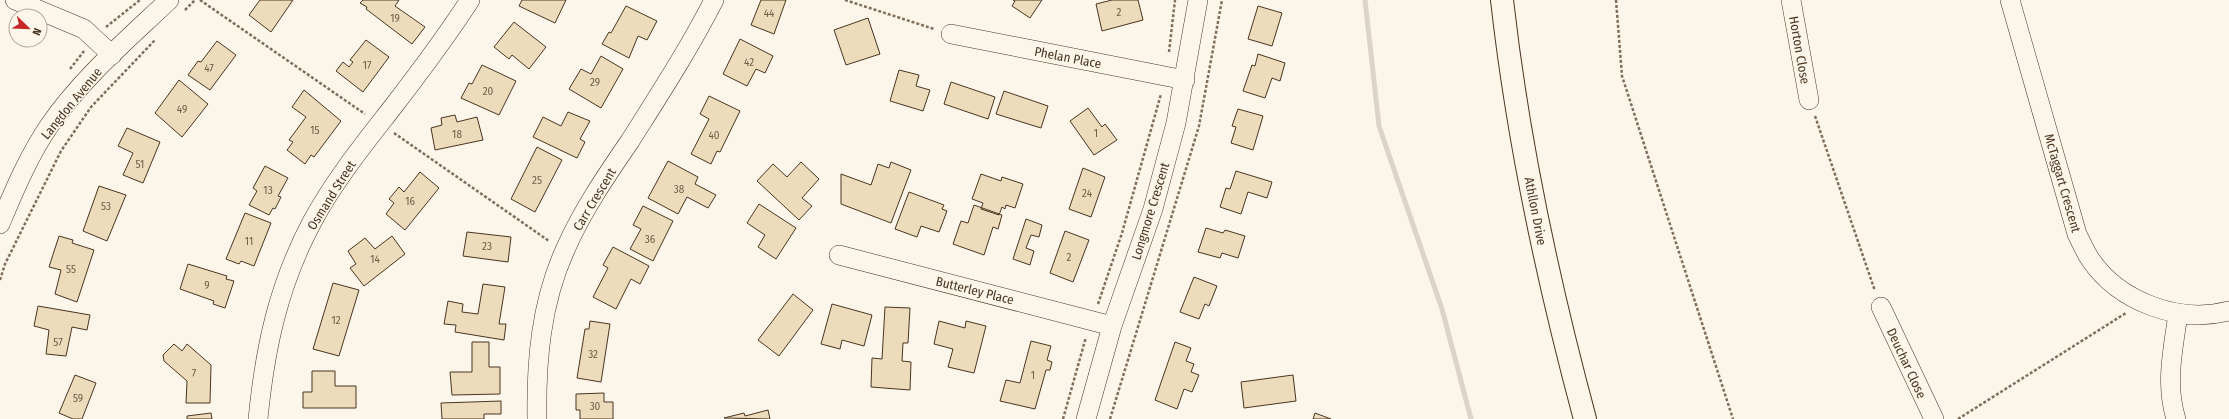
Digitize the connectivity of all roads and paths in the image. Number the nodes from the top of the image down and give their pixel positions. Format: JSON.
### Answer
{"nodes":[{"id":1,"x":15,"y":0,"type":"edge"},
{"id":2,"x":195,"y":0,"type":"edge"},
{"id":3,"x":470,"y":0,"type":"edge"},
{"id":4,"x":714,"y":0,"type":"edge"},
{"id":5,"x":845,"y":0,"type":"edge"},
{"id":6,"x":1175,"y":0,"type":"edge"},
{"id":7,"x":1198,"y":0,"type":"edge"},
{"id":8,"x":1502,"y":0,"type":"edge"},
{"id":9,"x":1616,"y":0,"type":"edge"},
{"id":10,"x":1792,"y":0,"type":"edge"},
{"id":11,"x":2010,"y":0,"type":"edge"},
{"id":12,"x":176,"y":5,"type":"edge"},
{"id":13,"x":951,"y":34,"type":"joint"},
{"id":14,"x":157,"y":38,"type":"dead end"},
{"id":15,"x":112,"y":55,"type":"junction"},
{"id":16,"x":1168,"y":55,"type":"dead end"},
{"id":17,"x":1185,"y":80,"type":"junction"},
{"id":18,"x":1161,"y":95,"type":"dead end"},
{"id":19,"x":1809,"y":100,"type":"joint"},
{"id":20,"x":0,"y":222,"type":"edge"},
{"id":21,"x":838,"y":255,"type":"dead end"},
{"id":22,"x":0,"y":280,"type":"edge"},
{"id":23,"x":2143,"y":302,"type":"junction"},
{"id":24,"x":1097,"y":306,"type":"dead end"},
{"id":25,"x":1881,"y":307,"type":"joint"},
{"id":26,"x":2229,"y":311,"type":"edge"},
{"id":27,"x":2178,"y":314,"type":"junction"},
{"id":28,"x":1112,"y":326,"type":"junction"},
{"id":29,"x":1087,"y":334,"type":"dead end"},
{"id":30,"x":1111,"y":412,"type":"dead end"},
{"id":31,"x":258,"y":419,"type":"edge"},
{"id":32,"x":537,"y":419,"type":"edge"},
{"id":33,"x":1063,"y":419,"type":"edge"},
{"id":34,"x":1086,"y":419,"type":"edge"},
{"id":35,"x":1110,"y":419,"type":"edge"},
{"id":36,"x":1585,"y":419,"type":"edge"},
{"id":37,"x":1733,"y":419,"type":"edge"},
{"id":38,"x":1934,"y":419,"type":"edge"},
{"id":39,"x":1958,"y":419,"type":"edge"},
{"id":40,"x":2176,"y":419,"type":"edge"}],
"edges":[{"from":1,"to":15,"type":"street"},
{"from":2,"to":12,"type":"path"},
{"from":3,"to":31,"type":"street","name":"Osmand Street"},
{"from":4,"to":32,"type":"street","name":"Carr Crescent"},
{"from":5,"to":13,"type":"path"},
{"from":6,"to":16,"type":"path"},
{"from":7,"to":17,"type":"street","name":"Longmore Crescent"},
{"from":8,"to":36,"type":"main road","name":"Athllon Drive"},
{"from":9,"to":37,"type":"path"},
{"from":10,"to":19,"type":"street","name":"Horton Close"},
{"from":11,"to":23,"type":"street","name":"McTaggart Crescent"},
{"from":12,"to":15,"type":"street","name":"Langdon Avenue"},
{"from":13,"to":17,"type":"street","name":"Phelan Place"},
{"from":14,"to":22,"type":"path"},
{"from":15,"to":20,"type":"street","name":"Langdon Avenue"},
{"from":17,"to":28,"type":"street","name":"Longmore Crescent"},
{"from":18,"to":24,"type":"path"},
{"from":19,"to":25,"type":"path"},
{"from":21,"to":28,"type":"street","name":"Butterley Place"},
{"from":23,"to":27,"type":"street","name":"McTaggart Crescent"},
{"from":23,"to":39,"type":"path"},
{"from":25,"to":38,"type":"street","name":"Deuchar Close"},
{"from":26,"to":27,"type":"street","name":"McTaggart Crescent"},
{"from":27,"to":40,"type":"street"},
{"from":28,"to":34,"type":"street","name":"Longmore Crescent"},
{"from":29,"to":33,"type":"path"},
{"from":30,"to":35,"type":"path"}]}
